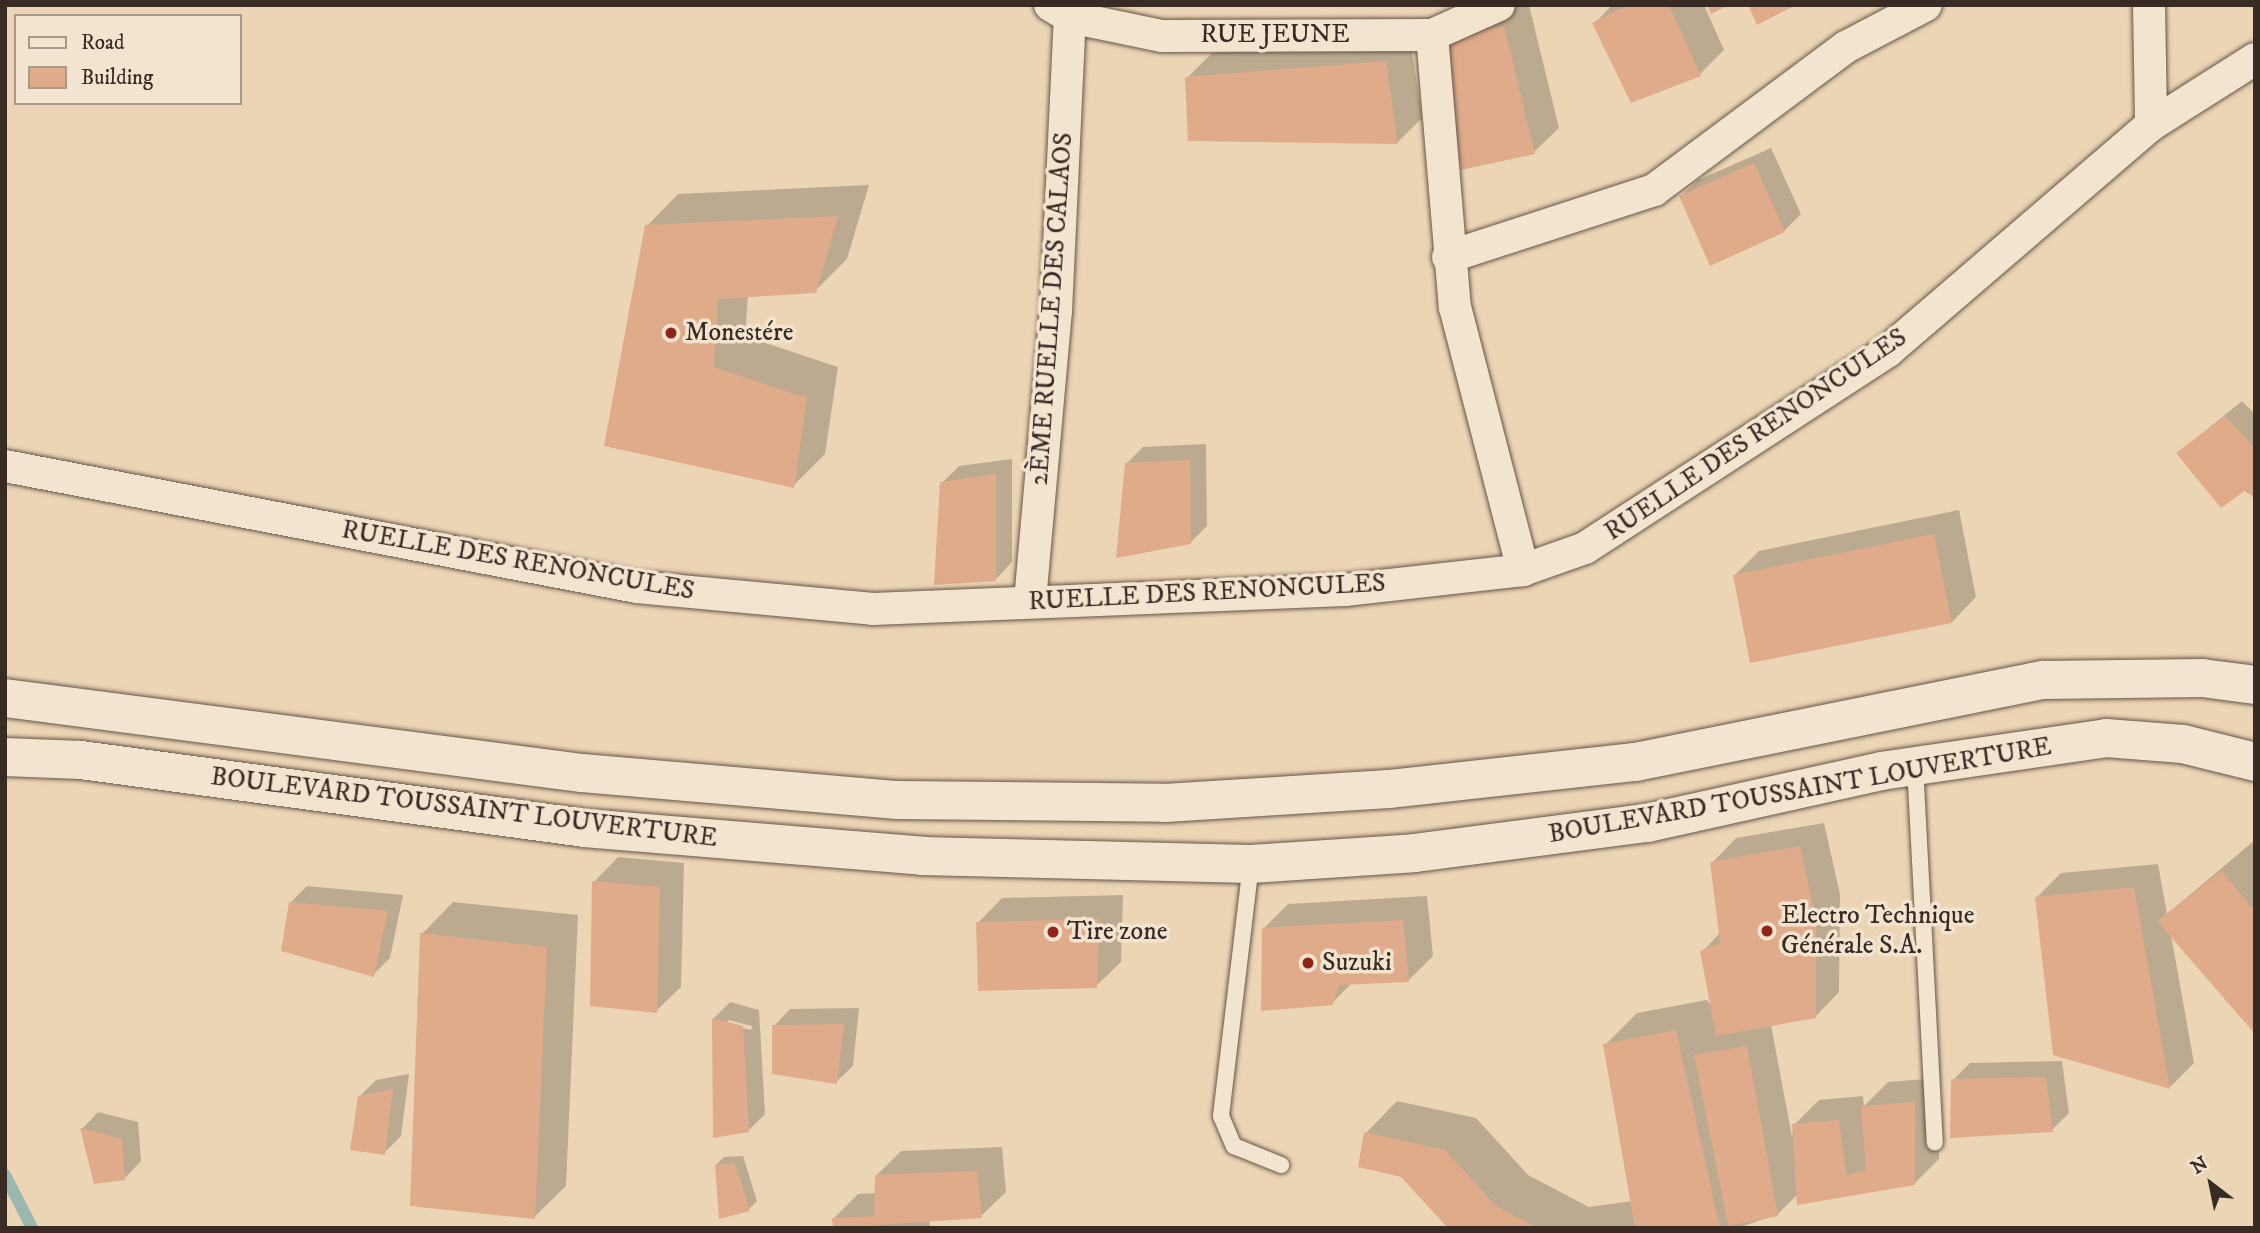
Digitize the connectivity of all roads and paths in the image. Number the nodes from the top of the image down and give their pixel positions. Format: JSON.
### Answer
{"nodes":[{"id":1,"x":1500,"y":5,"type":"edge"},
{"id":2,"x":1926,"y":5,"type":"edge"},
{"id":3,"x":2149,"y":5,"type":"edge"},
{"id":4,"x":1060,"y":11,"type":"edge"},
{"id":5,"x":1432,"y":35,"type":"junction"},
{"id":6,"x":2255,"y":59,"type":"edge"},
{"id":7,"x":2151,"y":125,"type":"junction"},
{"id":8,"x":1448,"y":257,"type":"junction"},
{"id":9,"x":5,"y":466,"type":"edge"},
{"id":10,"x":1523,"y":570,"type":"junction"},
{"id":11,"x":1030,"y":601,"type":"junction"},
{"id":12,"x":2255,"y":685,"type":"edge"},
{"id":13,"x":5,"y":698,"type":"edge"},
{"id":14,"x":5,"y":757,"type":"edge"},
{"id":15,"x":2255,"y":762,"type":"edge"},
{"id":16,"x":1915,"y":765,"type":"junction"},
{"id":17,"x":1251,"y":864,"type":"junction"},
{"id":18,"x":1935,"y":1142,"type":"dead end"},
{"id":19,"x":1281,"y":1165,"type":"dead end"}],
"edges":[{"from":1,"to":5,"type":"street","name":"RUE JEUNE"},
{"from":2,"to":8,"type":"street"},
{"from":3,"to":7,"type":"street"},
{"from":4,"to":5,"type":"street","name":"RUE JEUNE"},
{"from":4,"to":11,"type":"street","name":"2ÈME RUELLE DES CALAOS"},
{"from":5,"to":8,"type":"street"},
{"from":6,"to":7,"type":"street","name":"RUELLE DES RENONCULES"},
{"from":7,"to":10,"type":"street","name":"RUELLE DES RENONCULES"},
{"from":8,"to":10,"type":"street"},
{"from":9,"to":11,"type":"street","name":"RUELLE DES RENONCULES"},
{"from":10,"to":11,"type":"street","name":"RUELLE DES RENONCULES"},
{"from":12,"to":13,"type":"main road","name":"BOULEVARD TOUSSAINT LOUVERTURE"},
{"from":14,"to":17,"type":"main road","name":"BOULEVARD TOUSSAINT LOUVERTURE"},
{"from":15,"to":16,"type":"main road","name":"BOULEVARD TOUSSAINT LOUVERTURE"},
{"from":16,"to":17,"type":"main road","name":"BOULEVARD TOUSSAINT LOUVERTURE"},
{"from":16,"to":18,"type":"lane"},
{"from":17,"to":19,"type":"lane"}]}
